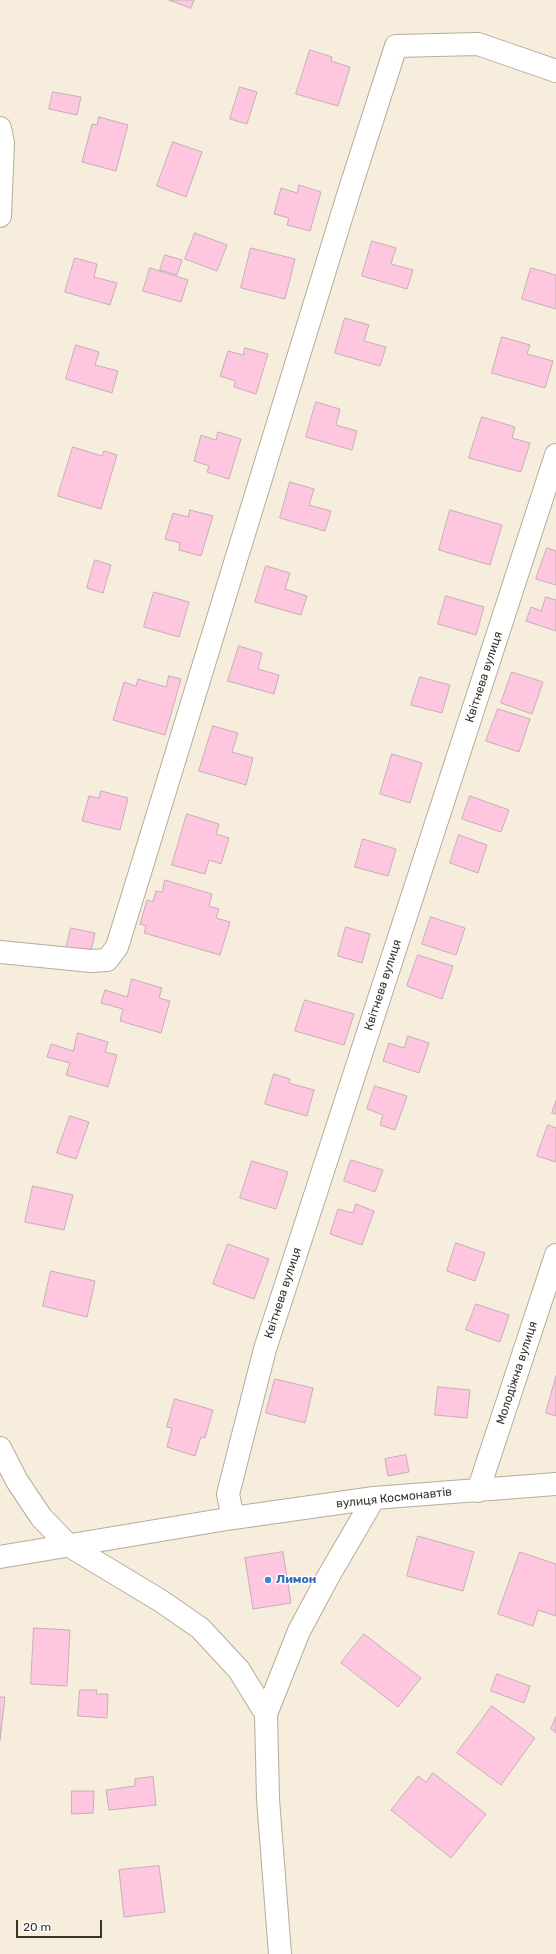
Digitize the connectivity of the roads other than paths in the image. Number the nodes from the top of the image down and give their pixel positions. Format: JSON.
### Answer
{"nodes":[{"id":1,"x":556,"y":71,"type":"edge"},
{"id":2,"x":2,"y":135,"type":"edge"},
{"id":3,"x":0,"y":216,"type":"edge"},
{"id":4,"x":556,"y":455,"type":"edge"},
{"id":5,"x":0,"y":952,"type":"edge"},
{"id":6,"x":556,"y":1255,"type":"edge"},
{"id":7,"x":0,"y":1448,"type":"edge"},
{"id":8,"x":556,"y":1484,"type":"edge"},
{"id":9,"x":478,"y":1491,"type":"junction"},
{"id":10,"x":374,"y":1498,"type":"junction"},
{"id":11,"x":233,"y":1518,"type":"junction"},
{"id":12,"x":68,"y":1545,"type":"junction"},
{"id":13,"x":0,"y":1557,"type":"edge"},
{"id":14,"x":266,"y":1714,"type":"junction"},
{"id":15,"x":280,"y":1954,"type":"edge"}],
"edges":[{"from":1,"to":5,"type":"street"},
{"from":2,"to":3,"type":"street"},
{"from":4,"to":11,"type":"street","name":"Квітнева вулиця"},
{"from":6,"to":9,"type":"street","name":"Молодіжна вулиця"},
{"from":7,"to":12,"type":"street"},
{"from":8,"to":9,"type":"street","name":"вулиця Космонавтів"},
{"from":9,"to":10,"type":"street","name":"вулиця Космонавтів"},
{"from":10,"to":11,"type":"street","name":"вулиця Космонавтів"},
{"from":10,"to":14,"type":"street"},
{"from":11,"to":12,"type":"street","name":"вулиця Космонавтів"},
{"from":12,"to":13,"type":"street","name":"вулиця Космонавтів"},
{"from":12,"to":14,"type":"street"},
{"from":14,"to":15,"type":"street"}]}
